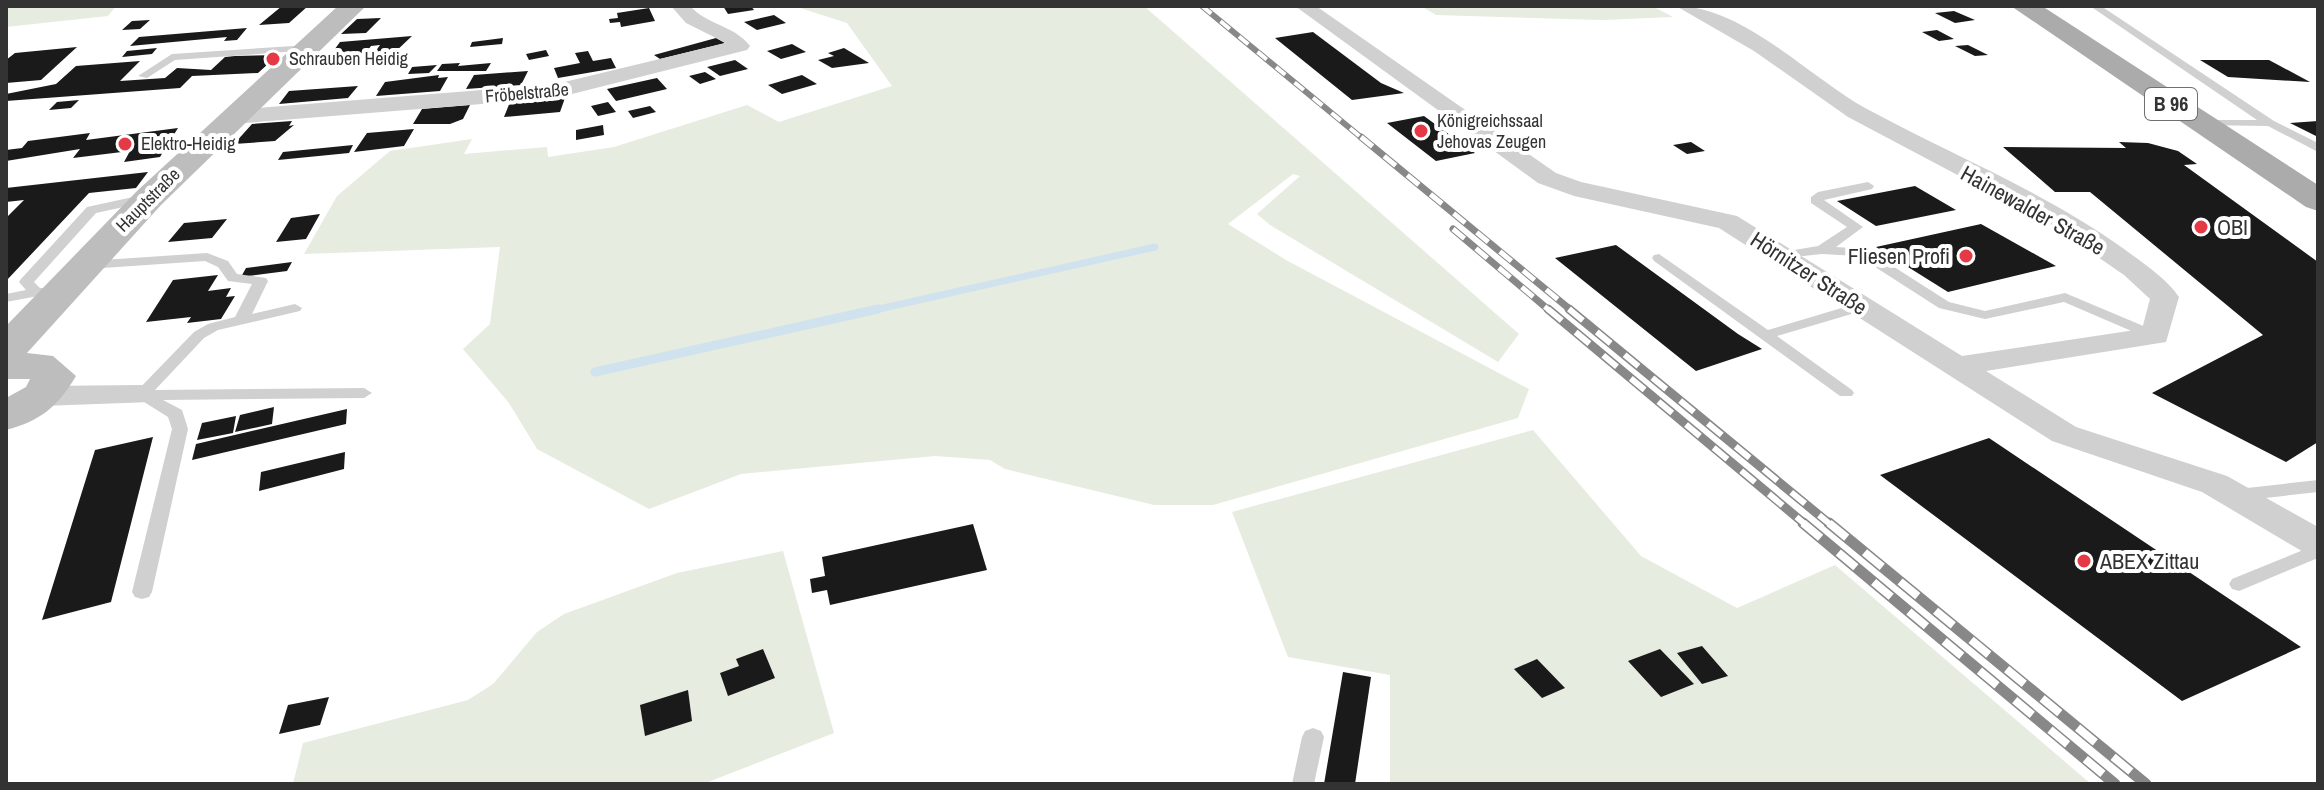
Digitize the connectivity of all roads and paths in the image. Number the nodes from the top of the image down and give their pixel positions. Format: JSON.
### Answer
{"nodes":[{"id":1,"x":353,"y":6,"type":"edge"},
{"id":2,"x":680,"y":6,"type":"edge"},
{"id":3,"x":1304,"y":6,"type":"edge"},
{"id":4,"x":1685,"y":6,"type":"edge"},
{"id":5,"x":2024,"y":6,"type":"edge"},
{"id":6,"x":2095,"y":6,"type":"edge"},
{"id":7,"x":309,"y":48,"type":"junction"},
{"id":8,"x":143,"y":76,"type":"dead end"},
{"id":9,"x":233,"y":117,"type":"junction"},
{"id":10,"x":2200,"y":123,"type":"junction"},
{"id":11,"x":2270,"y":123,"type":"junction"},
{"id":12,"x":2318,"y":148,"type":"edge"},
{"id":13,"x":1868,"y":186,"type":"dead end"},
{"id":14,"x":149,"y":198,"type":"junction"},
{"id":15,"x":2318,"y":200,"type":"edge"},
{"id":16,"x":1822,"y":250,"type":"junction"},
{"id":17,"x":1781,"y":256,"type":"junction"},
{"id":18,"x":1659,"y":258,"type":"dead end"},
{"id":19,"x":60,"y":287,"type":"junction"},
{"id":20,"x":6,"y":298,"type":"edge"},
{"id":21,"x":1860,"y":307,"type":"junction"},
{"id":22,"x":295,"y":308,"type":"dead end"},
{"id":23,"x":241,"y":320,"type":"junction"},
{"id":24,"x":1766,"y":335,"type":"junction"},
{"id":25,"x":2155,"y":336,"type":"junction"},
{"id":26,"x":1953,"y":367,"type":"junction"},
{"id":27,"x":17,"y":379,"type":"edge"},
{"id":28,"x":364,"y":393,"type":"dead end"},
{"id":29,"x":1846,"y":393,"type":"dead end"},
{"id":30,"x":141,"y":395,"type":"junction"},
{"id":31,"x":2318,"y":486,"type":"edge"},
{"id":32,"x":2236,"y":495,"type":"junction"},
{"id":33,"x":2318,"y":544,"type":"edge"},
{"id":34,"x":2318,"y":551,"type":"edge"},
{"id":35,"x":2239,"y":584,"type":"dead end"},
{"id":36,"x":142,"y":592,"type":"dead end"},
{"id":37,"x":1313,"y":737,"type":"dead end"},
{"id":38,"x":1303,"y":784,"type":"edge"}],
"edges":[{"from":1,"to":7,"type":"main road","name":"Hauptstraße"},
{"from":2,"to":9,"type":"street","name":"Fröbelstraße"},
{"from":3,"to":17,"type":"street","name":"Hörnitzer Straße"},
{"from":4,"to":25,"type":"street","name":"Hainewalder Straße"},
{"from":5,"to":10,"type":"main road","number":"B 96"},
{"from":6,"to":11,"type":"lane"},
{"from":7,"to":8,"type":"lane"},
{"from":7,"to":9,"type":"main road","name":"Hauptstraße"},
{"from":9,"to":14,"type":"main road","name":"Hauptstraße"},
{"from":10,"to":11,"type":"lane"},
{"from":10,"to":15,"type":"main road","number":"B 96"},
{"from":11,"to":12,"type":"lane"},
{"from":13,"to":16,"type":"lane"},
{"from":14,"to":19,"type":"main road","name":"Hauptstraße"},
{"from":14,"to":19,"type":"lane"},
{"from":16,"to":17,"type":"lane"},
{"from":16,"to":25,"type":"lane"},
{"from":17,"to":21,"type":"street","name":"Hörnitzer Straße"},
{"from":18,"to":24,"type":"lane"},
{"from":19,"to":20,"type":"lane"},
{"from":19,"to":23,"type":"lane"},
{"from":19,"to":27,"type":"main road","name":"Hauptstraße"},
{"from":21,"to":24,"type":"lane"},
{"from":21,"to":26,"type":"street","name":"Hörnitzer Straße"},
{"from":22,"to":23,"type":"lane"},
{"from":23,"to":30,"type":"lane"},
{"from":24,"to":29,"type":"lane"},
{"from":25,"to":26,"type":"street"},
{"from":26,"to":32,"type":"street","name":"Hörnitzer Straße"},
{"from":27,"to":30,"type":"street","name":"Hauptstraße"},
{"from":28,"to":30,"type":"lane"},
{"from":30,"to":36,"type":"lane"},
{"from":31,"to":32,"type":"lane"},
{"from":32,"to":33,"type":"street","name":"Hörnitzer Straße"},
{"from":34,"to":35,"type":"lane"},
{"from":37,"to":38,"type":"lane"}]}
